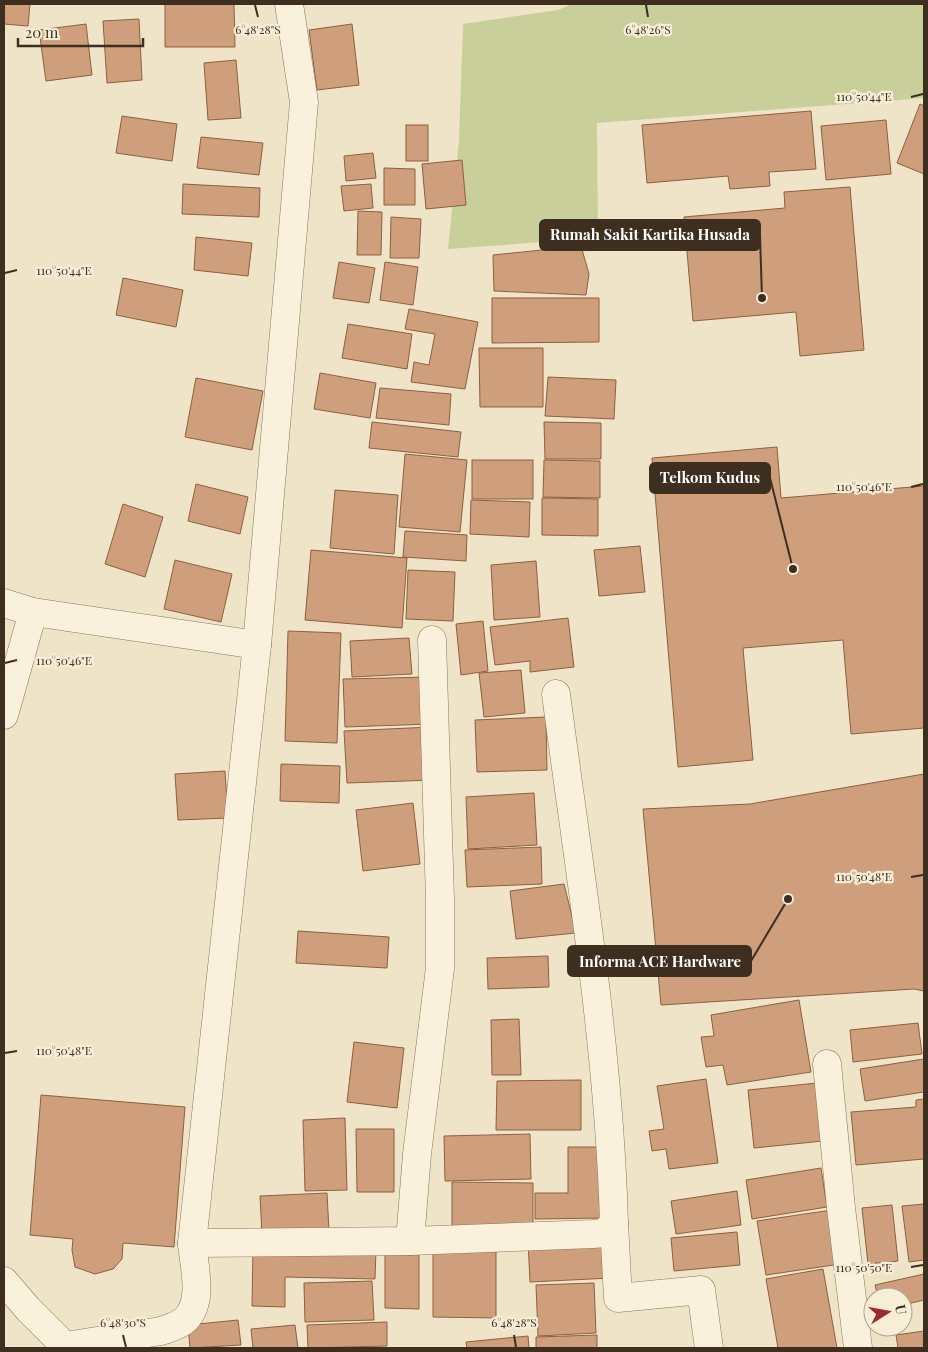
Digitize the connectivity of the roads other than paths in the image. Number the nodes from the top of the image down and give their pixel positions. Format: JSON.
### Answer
{"nodes":[{"id":1,"x":289,"y":4,"type":"edge"},
{"id":2,"x":4,"y":603,"type":"edge"},
{"id":3,"x":33,"y":612,"type":"junction"},
{"id":4,"x":432,"y":640,"type":"dead end"},
{"id":5,"x":257,"y":645,"type":"junction"},
{"id":6,"x":556,"y":694,"type":"dead end"},
{"id":7,"x":4,"y":715,"type":"edge"},
{"id":8,"x":826,"y":1064,"type":"dead end"},
{"id":9,"x":614,"y":1223,"type":"junction"},
{"id":10,"x":410,"y":1241,"type":"junction"},
{"id":11,"x":192,"y":1243,"type":"junction"},
{"id":12,"x":4,"y":1281,"type":"edge"},
{"id":13,"x":66,"y":1347,"type":"edge"},
{"id":14,"x":709,"y":1348,"type":"edge"},
{"id":15,"x":858,"y":1348,"type":"edge"}],
"edges":[{"from":1,"to":5,"type":"street"},
{"from":2,"to":3,"type":"street"},
{"from":3,"to":5,"type":"street"},
{"from":3,"to":7,"type":"street"},
{"from":4,"to":10,"type":"street"},
{"from":5,"to":11,"type":"street"},
{"from":6,"to":9,"type":"street"},
{"from":8,"to":15,"type":"street"},
{"from":9,"to":10,"type":"street"},
{"from":9,"to":14,"type":"street"},
{"from":10,"to":11,"type":"street"},
{"from":11,"to":13,"type":"street"},
{"from":12,"to":13,"type":"street"}]}
